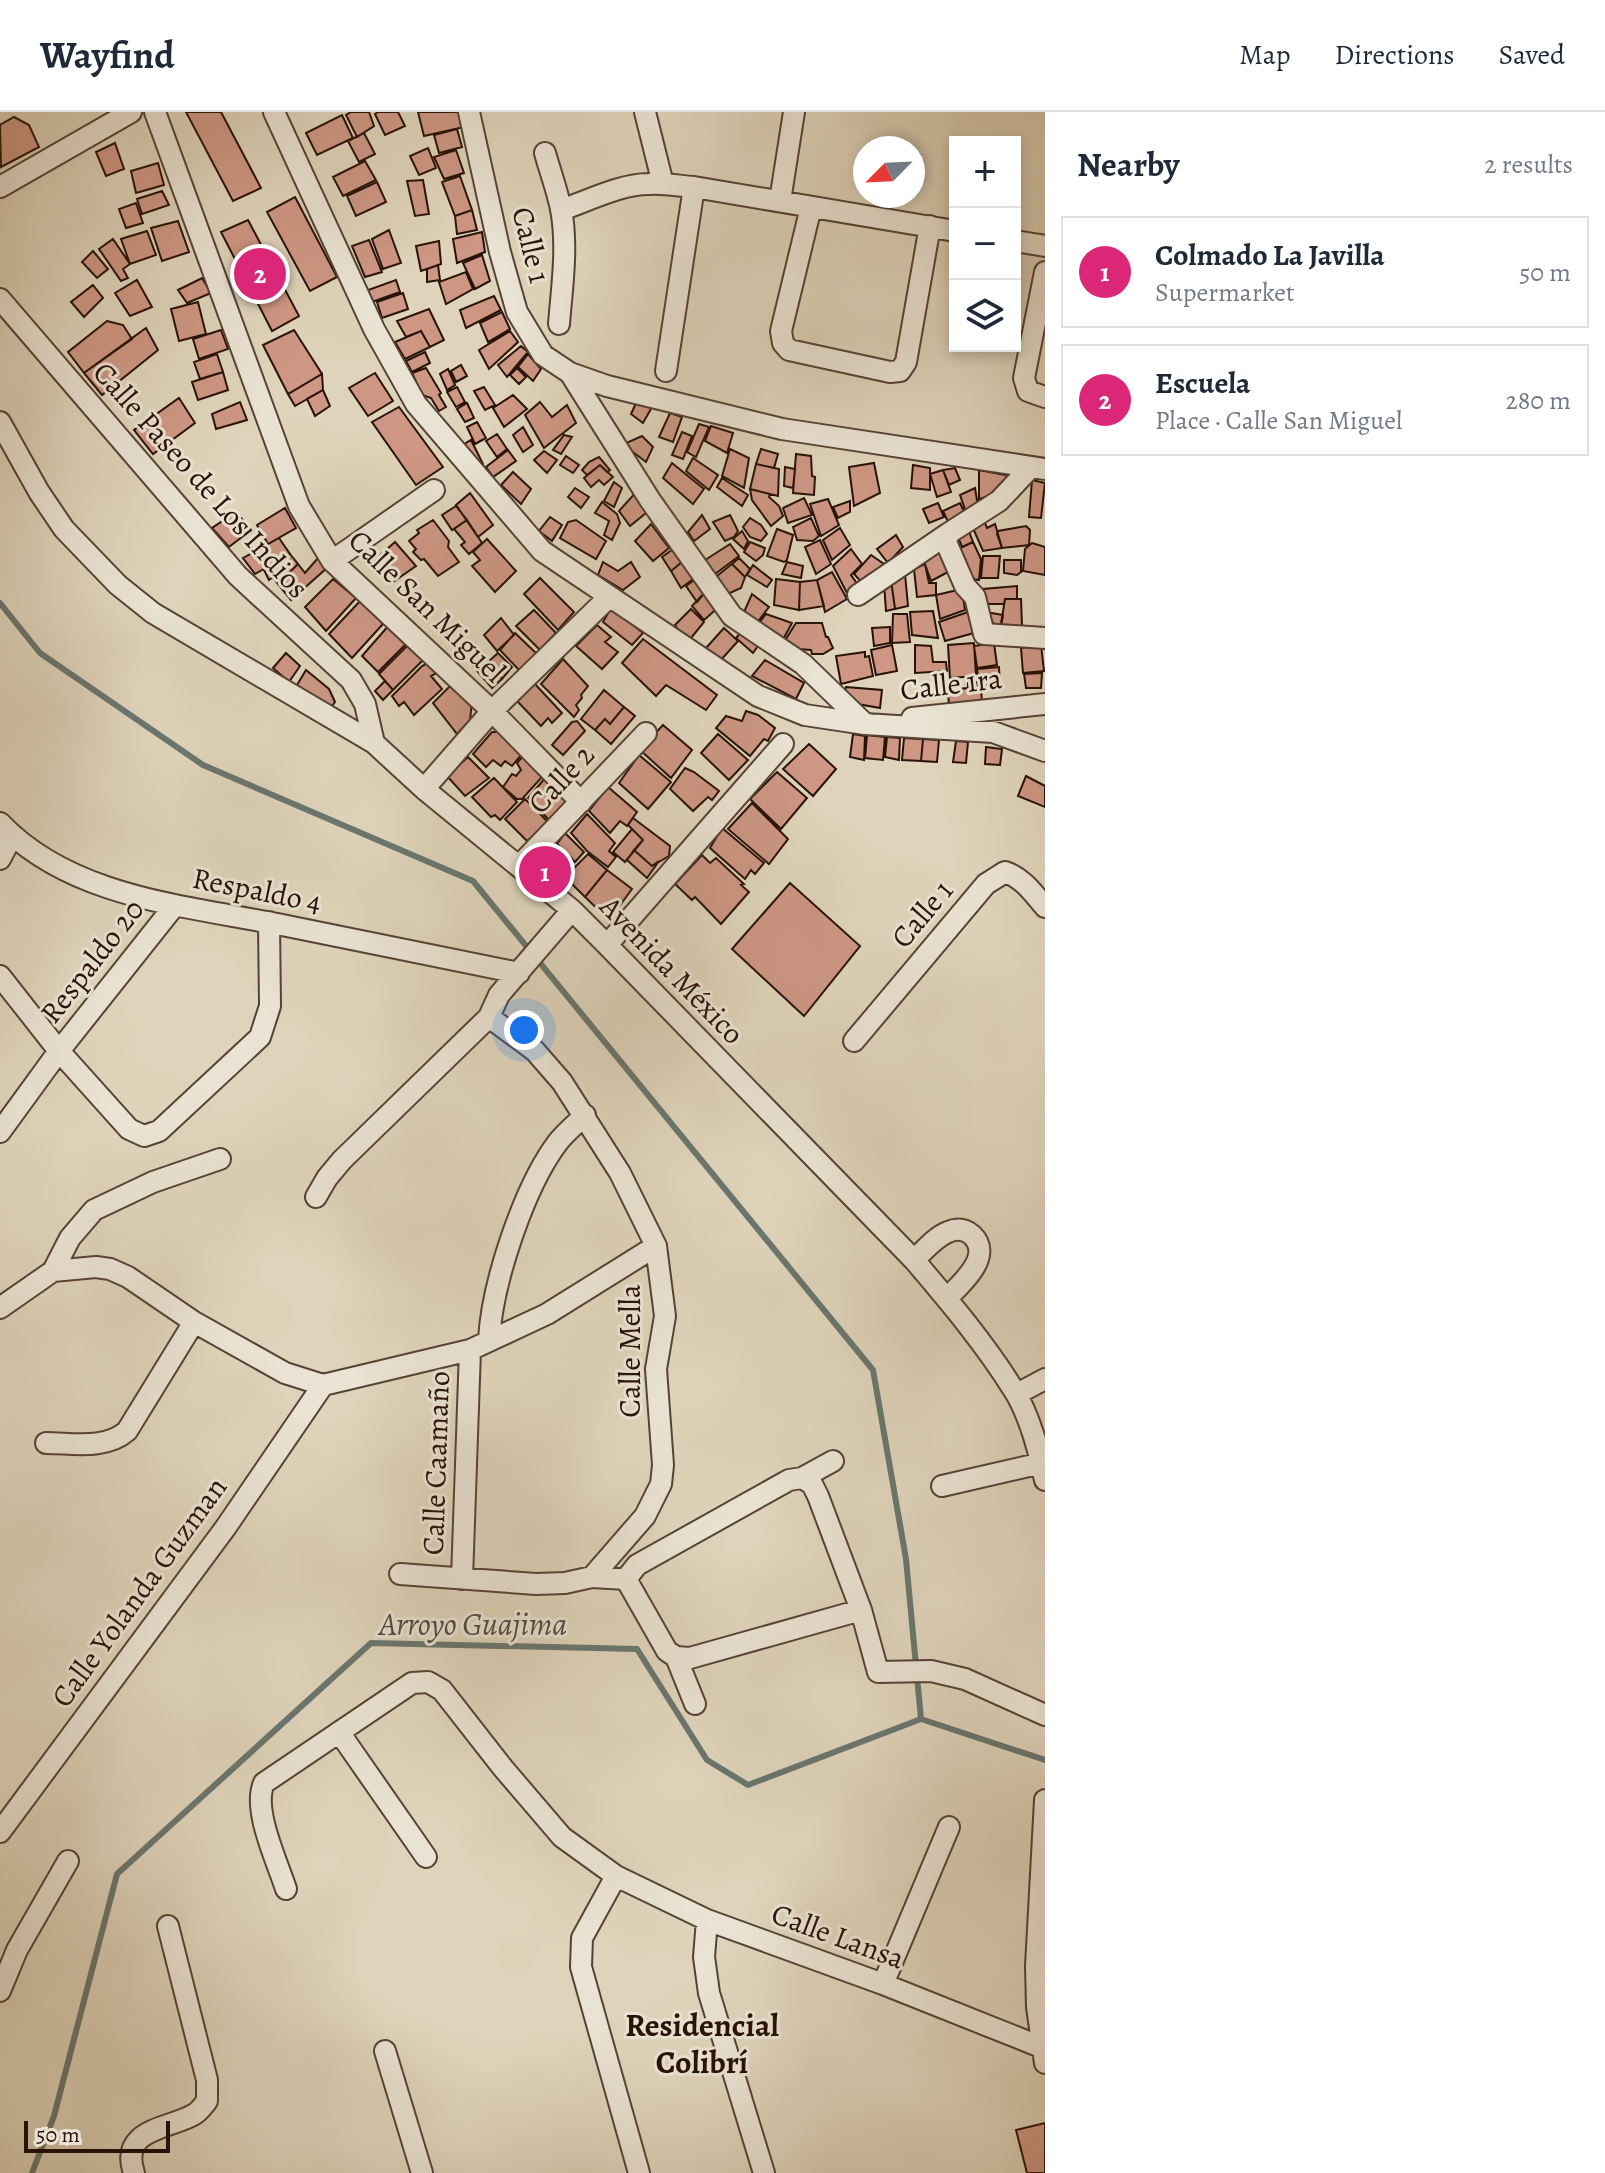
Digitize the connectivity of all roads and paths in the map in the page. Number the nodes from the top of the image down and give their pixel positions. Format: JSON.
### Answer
{"nodes":[{"id":1,"x":130,"y":112,"type":"edge"},
{"id":2,"x":155,"y":112,"type":"edge"},
{"id":3,"x":274,"y":112,"type":"edge"},
{"id":4,"x":469,"y":112,"type":"edge"},
{"id":5,"x":645,"y":112,"type":"edge"},
{"id":6,"x":794,"y":112,"type":"edge"},
{"id":7,"x":545,"y":153,"type":"dead end"},
{"id":8,"x":663,"y":184,"type":"junction"},
{"id":9,"x":0,"y":187,"type":"edge"},
{"id":10,"x":694,"y":187,"type":"junction"},
{"id":11,"x":780,"y":201,"type":"junction"},
{"id":12,"x":811,"y":207,"type":"junction"},
{"id":13,"x":561,"y":210,"type":"junction"},
{"id":14,"x":930,"y":226,"type":"junction"},
{"id":15,"x":949,"y":230,"type":"edge"},
{"id":16,"x":1021,"y":242,"type":"edge"},
{"id":17,"x":1045,"y":246,"type":"edge"},
{"id":18,"x":1045,"y":272,"type":"edge"},
{"id":19,"x":0,"y":299,"type":"edge"},
{"id":20,"x":559,"y":324,"type":"dead end"},
{"id":21,"x":666,"y":371,"type":"dead end"},
{"id":22,"x":570,"y":373,"type":"junction"},
{"id":23,"x":1045,"y":397,"type":"edge"},
{"id":24,"x":0,"y":422,"type":"edge"},
{"id":25,"x":1038,"y":468,"type":"edge"},
{"id":26,"x":434,"y":490,"type":"dead end"},
{"id":27,"x":949,"y":533,"type":"junction"},
{"id":28,"x":332,"y":561,"type":"junction"},
{"id":29,"x":858,"y":595,"type":"dead end"},
{"id":30,"x":609,"y":597,"type":"junction"},
{"id":31,"x":1045,"y":638,"type":"edge"},
{"id":32,"x":1045,"y":704,"type":"edge"},
{"id":33,"x":492,"y":711,"type":"junction"},
{"id":34,"x":865,"y":724,"type":"junction"},
{"id":35,"x":646,"y":733,"type":"dead end"},
{"id":36,"x":374,"y":743,"type":"junction"},
{"id":37,"x":783,"y":744,"type":"dead end"},
{"id":38,"x":1045,"y":751,"type":"edge"},
{"id":39,"x":424,"y":789,"type":"junction"},
{"id":40,"x":581,"y":802,"type":"junction"},
{"id":41,"x":6,"y":829,"type":"edge"},
{"id":42,"x":0,"y":859,"type":"edge"},
{"id":43,"x":519,"y":866,"type":"junction"},
{"id":44,"x":175,"y":905,"type":"junction"},
{"id":45,"x":1045,"y":907,"type":"edge"},
{"id":46,"x":572,"y":910,"type":"junction"},
{"id":47,"x":269,"y":922,"type":"junction"},
{"id":48,"x":607,"y":945,"type":"junction"},
{"id":49,"x":519,"y":973,"type":"junction"},
{"id":50,"x":0,"y":976,"type":"edge"},
{"id":51,"x":489,"y":1017,"type":"junction"},
{"id":52,"x":854,"y":1041,"type":"dead end"},
{"id":53,"x":59,"y":1051,"type":"junction"},
{"id":54,"x":585,"y":1115,"type":"junction"},
{"id":55,"x":0,"y":1132,"type":"edge"},
{"id":56,"x":220,"y":1159,"type":"dead end"},
{"id":57,"x":316,"y":1197,"type":"dead end"},
{"id":58,"x":656,"y":1246,"type":"junction"},
{"id":59,"x":914,"y":1260,"type":"junction"},
{"id":60,"x":53,"y":1271,"type":"junction"},
{"id":61,"x":947,"y":1298,"type":"junction"},
{"id":62,"x":0,"y":1308,"type":"edge"},
{"id":63,"x":194,"y":1322,"type":"junction"},
{"id":64,"x":489,"y":1340,"type":"junction"},
{"id":65,"x":470,"y":1350,"type":"junction"},
{"id":66,"x":1045,"y":1379,"type":"edge"},
{"id":67,"x":323,"y":1385,"type":"junction"},
{"id":68,"x":1017,"y":1394,"type":"junction"},
{"id":69,"x":46,"y":1443,"type":"dead end"},
{"id":70,"x":833,"y":1461,"type":"dead end"},
{"id":71,"x":1043,"y":1471,"type":"edge"},
{"id":72,"x":802,"y":1478,"type":"junction"},
{"id":73,"x":942,"y":1486,"type":"dead end"},
{"id":74,"x":400,"y":1574,"type":"dead end"},
{"id":75,"x":592,"y":1577,"type":"junction"},
{"id":76,"x":462,"y":1579,"type":"junction"},
{"id":77,"x":626,"y":1579,"type":"junction"},
{"id":78,"x":861,"y":1610,"type":"junction"},
{"id":79,"x":676,"y":1657,"type":"junction"},
{"id":80,"x":695,"y":1704,"type":"dead end"},
{"id":81,"x":1045,"y":1715,"type":"edge"},
{"id":82,"x":339,"y":1732,"type":"junction"},
{"id":83,"x":1044,"y":1805,"type":"edge"},
{"id":84,"x":949,"y":1827,"type":"dead end"},
{"id":85,"x":0,"y":1832,"type":"edge"},
{"id":86,"x":426,"y":1857,"type":"dead end"},
{"id":87,"x":1043,"y":1859,"type":"edge"},
{"id":88,"x":68,"y":1861,"type":"dead end"},
{"id":89,"x":616,"y":1876,"type":"junction"},
{"id":90,"x":286,"y":1889,"type":"dead end"},
{"id":91,"x":707,"y":1920,"type":"junction"},
{"id":92,"x":168,"y":1926,"type":"dead end"},
{"id":93,"x":883,"y":1984,"type":"junction"},
{"id":94,"x":0,"y":1991,"type":"edge"},
{"id":95,"x":385,"y":2051,"type":"dead end"},
{"id":96,"x":1043,"y":2055,"type":"edge"},
{"id":97,"x":134,"y":2173,"type":"edge"},
{"id":98,"x":422,"y":2173,"type":"edge"},
{"id":99,"x":639,"y":2173,"type":"edge"},
{"id":100,"x":764,"y":2173,"type":"edge"}],
"edges":[{"from":1,"to":9,"type":"street"},
{"from":2,"to":28,"type":"street","name":"Calle San Miguel"},
{"from":3,"to":30,"type":"street"},
{"from":4,"to":22,"type":"street","name":"Calle 1"},
{"from":5,"to":8,"type":"street"},
{"from":6,"to":11,"type":"street"},
{"from":7,"to":13,"type":"street"},
{"from":8,"to":10,"type":"street"},
{"from":8,"to":13,"type":"street"},
{"from":10,"to":11,"type":"street"},
{"from":10,"to":21,"type":"street"},
{"from":11,"to":12,"type":"street"},
{"from":12,"to":14,"type":"street"},
{"from":12,"to":14,"type":"street"},
{"from":13,"to":20,"type":"street"},
{"from":14,"to":15,"type":"street"},
{"from":16,"to":17,"type":"street"},
{"from":18,"to":23,"type":"street"},
{"from":19,"to":36,"type":"street","name":"Calle Paseo de Los Indios"},
{"from":22,"to":25,"type":"street"},
{"from":22,"to":34,"type":"street"},
{"from":24,"to":36,"type":"street","name":"Avenida México"},
{"from":25,"to":27,"type":"street"},
{"from":26,"to":28,"type":"street"},
{"from":27,"to":29,"type":"street"},
{"from":27,"to":31,"type":"street"},
{"from":28,"to":33,"type":"street","name":"Calle San Miguel"},
{"from":30,"to":33,"type":"street"},
{"from":30,"to":34,"type":"street"},
{"from":32,"to":34,"type":"street","name":"Calle 1ra"},
{"from":33,"to":39,"type":"street"},
{"from":33,"to":40,"type":"street","name":"Calle San Miguel"},
{"from":34,"to":38,"type":"street"},
{"from":35,"to":40,"type":"street","name":"Calle 2"},
{"from":36,"to":39,"type":"street","name":"Avenida México"},
{"from":37,"to":48,"type":"street"},
{"from":39,"to":43,"type":"street","name":"Avenida México"},
{"from":40,"to":43,"type":"street","name":"Calle 2"},
{"from":41,"to":42,"type":"street"},
{"from":41,"to":44,"type":"street","name":"Respaldo 4"},
{"from":43,"to":46,"type":"street","name":"Avenida México"},
{"from":44,"to":47,"type":"street","name":"Respaldo 4"},
{"from":44,"to":53,"type":"street","name":"Respaldo 20"},
{"from":45,"to":52,"type":"street","name":"Calle 1"},
{"from":46,"to":48,"type":"street","name":"Avenida México"},
{"from":46,"to":49,"type":"street"},
{"from":47,"to":49,"type":"street","name":"Respaldo 4"},
{"from":47,"to":53,"type":"street"},
{"from":48,"to":59,"type":"street","name":"Avenida México"},
{"from":49,"to":51,"type":"street"},
{"from":50,"to":53,"type":"street"},
{"from":51,"to":54,"type":"street","name":"Calle Mella"},
{"from":51,"to":57,"type":"street"},
{"from":53,"to":55,"type":"street","name":"Respaldo 20"},
{"from":54,"to":58,"type":"street","name":"Calle Mella"},
{"from":54,"to":64,"type":"street","name":"Calle Caamaño"},
{"from":56,"to":60,"type":"street"},
{"from":58,"to":64,"type":"street"},
{"from":58,"to":75,"type":"street","name":"Calle Mella"},
{"from":59,"to":61,"type":"street","name":"Avenida México"},
{"from":59,"to":61,"type":"street"},
{"from":60,"to":62,"type":"street"},
{"from":60,"to":63,"type":"street"},
{"from":61,"to":68,"type":"street","name":"Avenida México"},
{"from":63,"to":67,"type":"street"},
{"from":63,"to":69,"type":"street"},
{"from":64,"to":65,"type":"street"},
{"from":65,"to":67,"type":"street"},
{"from":65,"to":76,"type":"street","name":"Calle Caamaño"},
{"from":66,"to":68,"type":"street"},
{"from":67,"to":85,"type":"street","name":"Calle Yolanda Guzman"},
{"from":68,"to":71,"type":"street","name":"Avenida México"},
{"from":70,"to":72,"type":"street"},
{"from":71,"to":73,"type":"street"},
{"from":72,"to":77,"type":"street"},
{"from":72,"to":78,"type":"street"},
{"from":74,"to":76,"type":"street"},
{"from":75,"to":76,"type":"street"},
{"from":75,"to":77,"type":"street"},
{"from":77,"to":79,"type":"street"},
{"from":78,"to":79,"type":"street"},
{"from":78,"to":81,"type":"street"},
{"from":79,"to":80,"type":"street"},
{"from":82,"to":86,"type":"street"},
{"from":82,"to":89,"type":"street","name":"Calle Lansa"},
{"from":82,"to":90,"type":"street"},
{"from":83,"to":87,"type":"street"},
{"from":84,"to":93,"type":"street"},
{"from":87,"to":96,"type":"street"},
{"from":88,"to":94,"type":"street"},
{"from":89,"to":91,"type":"street","name":"Calle Lansa"},
{"from":89,"to":99,"type":"street"},
{"from":91,"to":93,"type":"street","name":"Calle Lansa"},
{"from":91,"to":100,"type":"street"},
{"from":92,"to":97,"type":"street"},
{"from":93,"to":96,"type":"street","name":"Calle Lansa"},
{"from":95,"to":98,"type":"street"}]}
